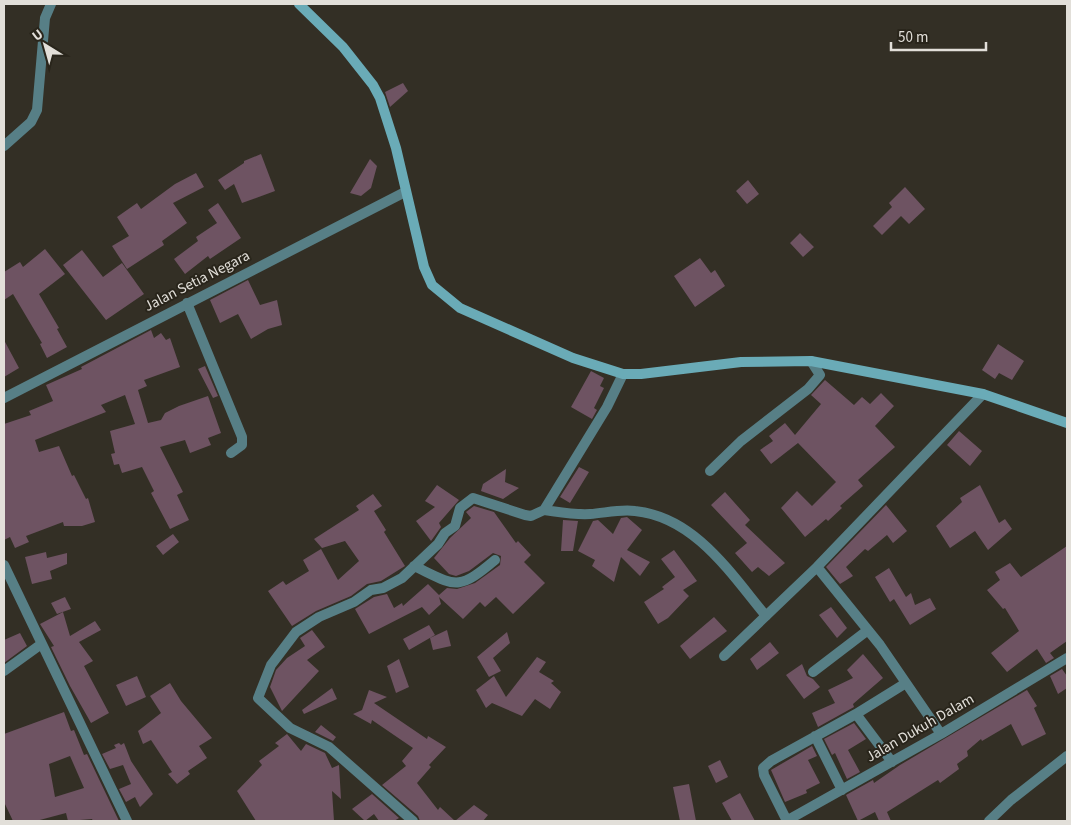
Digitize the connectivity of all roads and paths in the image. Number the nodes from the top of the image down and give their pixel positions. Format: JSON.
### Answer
{"nodes":[{"id":1,"x":51,"y":4,"type":"edge"},
{"id":2,"x":299,"y":4,"type":"edge"},
{"id":3,"x":4,"y":146,"type":"edge"},
{"id":4,"x":405,"y":192,"type":"junction"},
{"id":5,"x":187,"y":303,"type":"junction"},
{"id":6,"x":811,"y":361,"type":"junction"},
{"id":7,"x":623,"y":374,"type":"junction"},
{"id":8,"x":983,"y":394,"type":"junction"},
{"id":9,"x":4,"y":398,"type":"edge"},
{"id":10,"x":1067,"y":423,"type":"edge"},
{"id":11,"x":232,"y":453,"type":"dead end"},
{"id":12,"x":710,"y":471,"type":"dead end"},
{"id":13,"x":544,"y":510,"type":"junction"},
{"id":14,"x":495,"y":560,"type":"dead end"},
{"id":15,"x":4,"y":565,"type":"edge"},
{"id":16,"x":414,"y":566,"type":"junction"},
{"id":17,"x":817,"y":567,"type":"junction"},
{"id":18,"x":766,"y":616,"type":"junction"},
{"id":19,"x":868,"y":630,"type":"junction"},
{"id":20,"x":40,"y":645,"type":"junction"},
{"id":21,"x":724,"y":656,"type":"dead end"},
{"id":22,"x":1067,"y":658,"type":"edge"},
{"id":23,"x":4,"y":671,"type":"edge"},
{"id":24,"x":813,"y":672,"type":"dead end"},
{"id":25,"x":906,"y":683,"type":"junction"},
{"id":26,"x":856,"y":714,"type":"junction"},
{"id":27,"x":941,"y":734,"type":"junction"},
{"id":28,"x":815,"y":736,"type":"junction"},
{"id":29,"x":1067,"y":756,"type":"edge"},
{"id":30,"x":892,"y":762,"type":"junction"},
{"id":31,"x":842,"y":790,"type":"junction"},
{"id":32,"x":406,"y":819,"type":"edge"},
{"id":33,"x":127,"y":821,"type":"edge"},
{"id":34,"x":787,"y":821,"type":"edge"},
{"id":35,"x":989,"y":821,"type":"edge"}],
"edges":[{"from":1,"to":3,"type":"street"},
{"from":2,"to":4,"type":"street"},
{"from":4,"to":5,"type":"street","name":"Jalan Setia Negara"},
{"from":4,"to":7,"type":"street"},
{"from":5,"to":9,"type":"street","name":"Jalan Setia Negara"},
{"from":5,"to":11,"type":"street"},
{"from":6,"to":7,"type":"street"},
{"from":6,"to":8,"type":"street"},
{"from":6,"to":12,"type":"street"},
{"from":7,"to":13,"type":"street"},
{"from":8,"to":10,"type":"street"},
{"from":8,"to":17,"type":"street"},
{"from":13,"to":16,"type":"street"},
{"from":13,"to":18,"type":"street"},
{"from":14,"to":16,"type":"street"},
{"from":15,"to":20,"type":"street"},
{"from":16,"to":32,"type":"street"},
{"from":17,"to":18,"type":"street"},
{"from":17,"to":19,"type":"street"},
{"from":18,"to":21,"type":"street"},
{"from":19,"to":24,"type":"street"},
{"from":19,"to":25,"type":"street"},
{"from":20,"to":23,"type":"street"},
{"from":20,"to":33,"type":"street"},
{"from":22,"to":27,"type":"street","name":"Jalan Dukuh Dalam"},
{"from":25,"to":26,"type":"street"},
{"from":25,"to":27,"type":"street"},
{"from":26,"to":28,"type":"street"},
{"from":26,"to":30,"type":"street"},
{"from":27,"to":30,"type":"street","name":"Jalan Dukuh Dalam"},
{"from":28,"to":31,"type":"street"},
{"from":28,"to":34,"type":"street"},
{"from":29,"to":35,"type":"street"},
{"from":30,"to":31,"type":"street","name":"Jalan Dukuh Dalam"},
{"from":31,"to":34,"type":"street","name":"Jalan Dukuh Dalam"}]}
